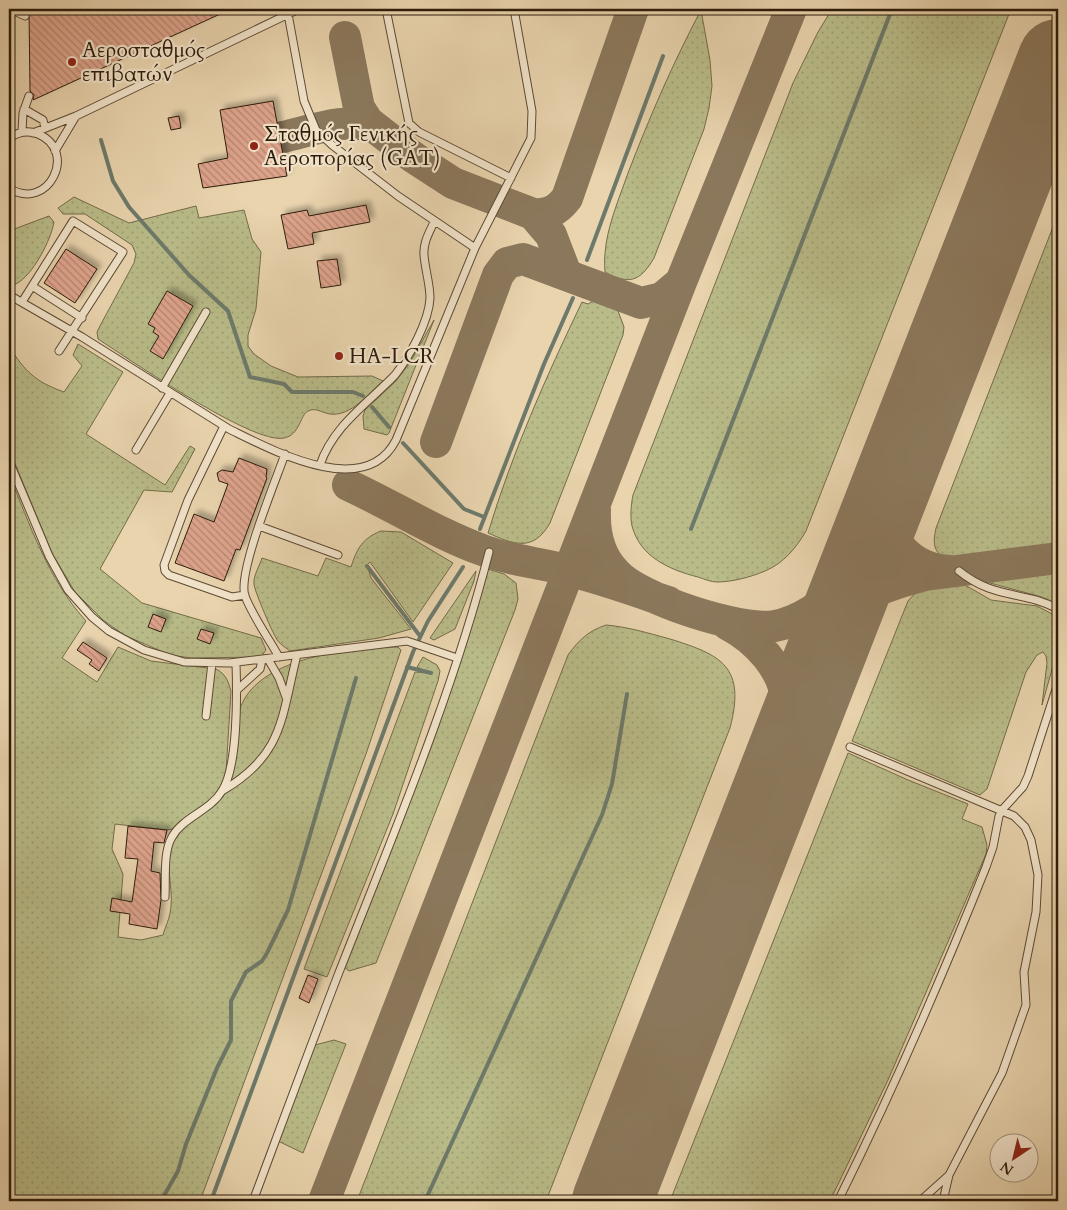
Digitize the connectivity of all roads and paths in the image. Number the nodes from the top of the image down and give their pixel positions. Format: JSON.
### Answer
{"nodes":[{"id":1,"x":10,"y":9,"type":"edge"},
{"id":2,"x":299,"y":9,"type":"edge"},
{"id":3,"x":386,"y":9,"type":"edge"},
{"id":4,"x":514,"y":9,"type":"edge"},
{"id":5,"x":288,"y":14,"type":"junction"},
{"id":6,"x":25,"y":16,"type":"dead end"},
{"id":7,"x":29,"y":96,"type":"dead end"},
{"id":8,"x":24,"y":109,"type":"junction"},
{"id":9,"x":76,"y":116,"type":"junction"},
{"id":10,"x":45,"y":128,"type":"junction"},
{"id":11,"x":22,"y":132,"type":"junction"},
{"id":12,"x":33,"y":133,"type":"junction"},
{"id":13,"x":10,"y":134,"type":"edge"},
{"id":14,"x":55,"y":151,"type":"junction"},
{"id":15,"x":511,"y":178,"type":"junction"},
{"id":16,"x":9,"y":188,"type":"edge"},
{"id":17,"x":434,"y":222,"type":"junction"},
{"id":18,"x":475,"y":248,"type":"junction"},
{"id":19,"x":32,"y":286,"type":"junction"},
{"id":20,"x":9,"y":295,"type":"edge"},
{"id":21,"x":22,"y":302,"type":"junction"},
{"id":22,"x":206,"y":312,"type":"dead end"},
{"id":23,"x":82,"y":318,"type":"junction"},
{"id":24,"x":73,"y":332,"type":"junction"},
{"id":25,"x":59,"y":351,"type":"dead end"},
{"id":26,"x":162,"y":388,"type":"junction"},
{"id":27,"x":170,"y":393,"type":"junction"},
{"id":28,"x":224,"y":426,"type":"junction"},
{"id":29,"x":136,"y":450,"type":"dead end"},
{"id":30,"x":285,"y":454,"type":"junction"},
{"id":31,"x":9,"y":461,"type":"edge"},
{"id":32,"x":320,"y":465,"type":"junction"},
{"id":33,"x":259,"y":526,"type":"junction"},
{"id":34,"x":489,"y":552,"type":"dead end"},
{"id":35,"x":338,"y":555,"type":"dead end"},
{"id":36,"x":960,"y":571,"type":"dead end"},
{"id":37,"x":245,"y":595,"type":"junction"},
{"id":38,"x":1058,"y":609,"type":"edge"},
{"id":39,"x":297,"y":655,"type":"junction"},
{"id":40,"x":279,"y":656,"type":"junction"},
{"id":41,"x":457,"y":658,"type":"junction"},
{"id":42,"x":265,"y":659,"type":"junction"},
{"id":43,"x":212,"y":663,"type":"junction"},
{"id":44,"x":236,"y":663,"type":"junction"},
{"id":45,"x":1058,"y":683,"type":"edge"},
{"id":46,"x":237,"y":690,"type":"junction"},
{"id":47,"x":286,"y":698,"type":"junction"},
{"id":48,"x":206,"y":716,"type":"dead end"},
{"id":49,"x":850,"y":748,"type":"dead end"},
{"id":50,"x":222,"y":791,"type":"junction"},
{"id":51,"x":1002,"y":810,"type":"junction"},
{"id":52,"x":165,"y":897,"type":"dead end"},
{"id":53,"x":949,"y":1175,"type":"junction"},
{"id":54,"x":253,"y":1201,"type":"edge"},
{"id":55,"x":838,"y":1201,"type":"edge"},
{"id":56,"x":920,"y":1201,"type":"edge"},
{"id":57,"x":943,"y":1201,"type":"edge"}],
"edges":[{"from":1,"to":6,"type":"lane"},
{"from":2,"to":5,"type":"lane"},
{"from":3,"to":15,"type":"lane"},
{"from":4,"to":15,"type":"lane"},
{"from":5,"to":9,"type":"lane"},
{"from":5,"to":17,"type":"lane"},
{"from":7,"to":8,"type":"lane"},
{"from":8,"to":10,"type":"lane"},
{"from":8,"to":11,"type":"lane"},
{"from":9,"to":10,"type":"lane"},
{"from":9,"to":14,"type":"lane"},
{"from":10,"to":12,"type":"lane"},
{"from":11,"to":12,"type":"lane"},
{"from":11,"to":13,"type":"lane"},
{"from":12,"to":14,"type":"lane"},
{"from":14,"to":16,"type":"lane"},
{"from":15,"to":18,"type":"lane"},
{"from":17,"to":18,"type":"lane"},
{"from":17,"to":32,"type":"lane"},
{"from":18,"to":32,"type":"lane"},
{"from":19,"to":21,"type":"lane"},
{"from":19,"to":23,"type":"lane"},
{"from":19,"to":23,"type":"lane"},
{"from":20,"to":21,"type":"lane"},
{"from":21,"to":24,"type":"lane"},
{"from":22,"to":26,"type":"lane"},
{"from":23,"to":24,"type":"lane"},
{"from":24,"to":25,"type":"lane"},
{"from":24,"to":26,"type":"lane"},
{"from":26,"to":27,"type":"lane"},
{"from":27,"to":28,"type":"lane"},
{"from":27,"to":29,"type":"lane"},
{"from":28,"to":30,"type":"lane"},
{"from":28,"to":37,"type":"lane"},
{"from":30,"to":32,"type":"lane"},
{"from":30,"to":33,"type":"lane"},
{"from":31,"to":43,"type":"lane"},
{"from":33,"to":35,"type":"lane"},
{"from":33,"to":37,"type":"lane"},
{"from":34,"to":41,"type":"lane"},
{"from":36,"to":38,"type":"lane"},
{"from":37,"to":40,"type":"lane"},
{"from":39,"to":40,"type":"lane"},
{"from":39,"to":41,"type":"lane"},
{"from":39,"to":47,"type":"lane"},
{"from":40,"to":42,"type":"lane"},
{"from":41,"to":54,"type":"lane"},
{"from":42,"to":44,"type":"lane"},
{"from":42,"to":46,"type":"lane"},
{"from":42,"to":47,"type":"lane"},
{"from":43,"to":44,"type":"lane"},
{"from":43,"to":48,"type":"lane"},
{"from":44,"to":46,"type":"lane"},
{"from":45,"to":51,"type":"lane"},
{"from":46,"to":50,"type":"lane"},
{"from":47,"to":50,"type":"lane"},
{"from":49,"to":51,"type":"lane"},
{"from":50,"to":52,"type":"lane"},
{"from":51,"to":53,"type":"lane"},
{"from":51,"to":55,"type":"lane"},
{"from":53,"to":56,"type":"lane"},
{"from":53,"to":57,"type":"lane"}]}
